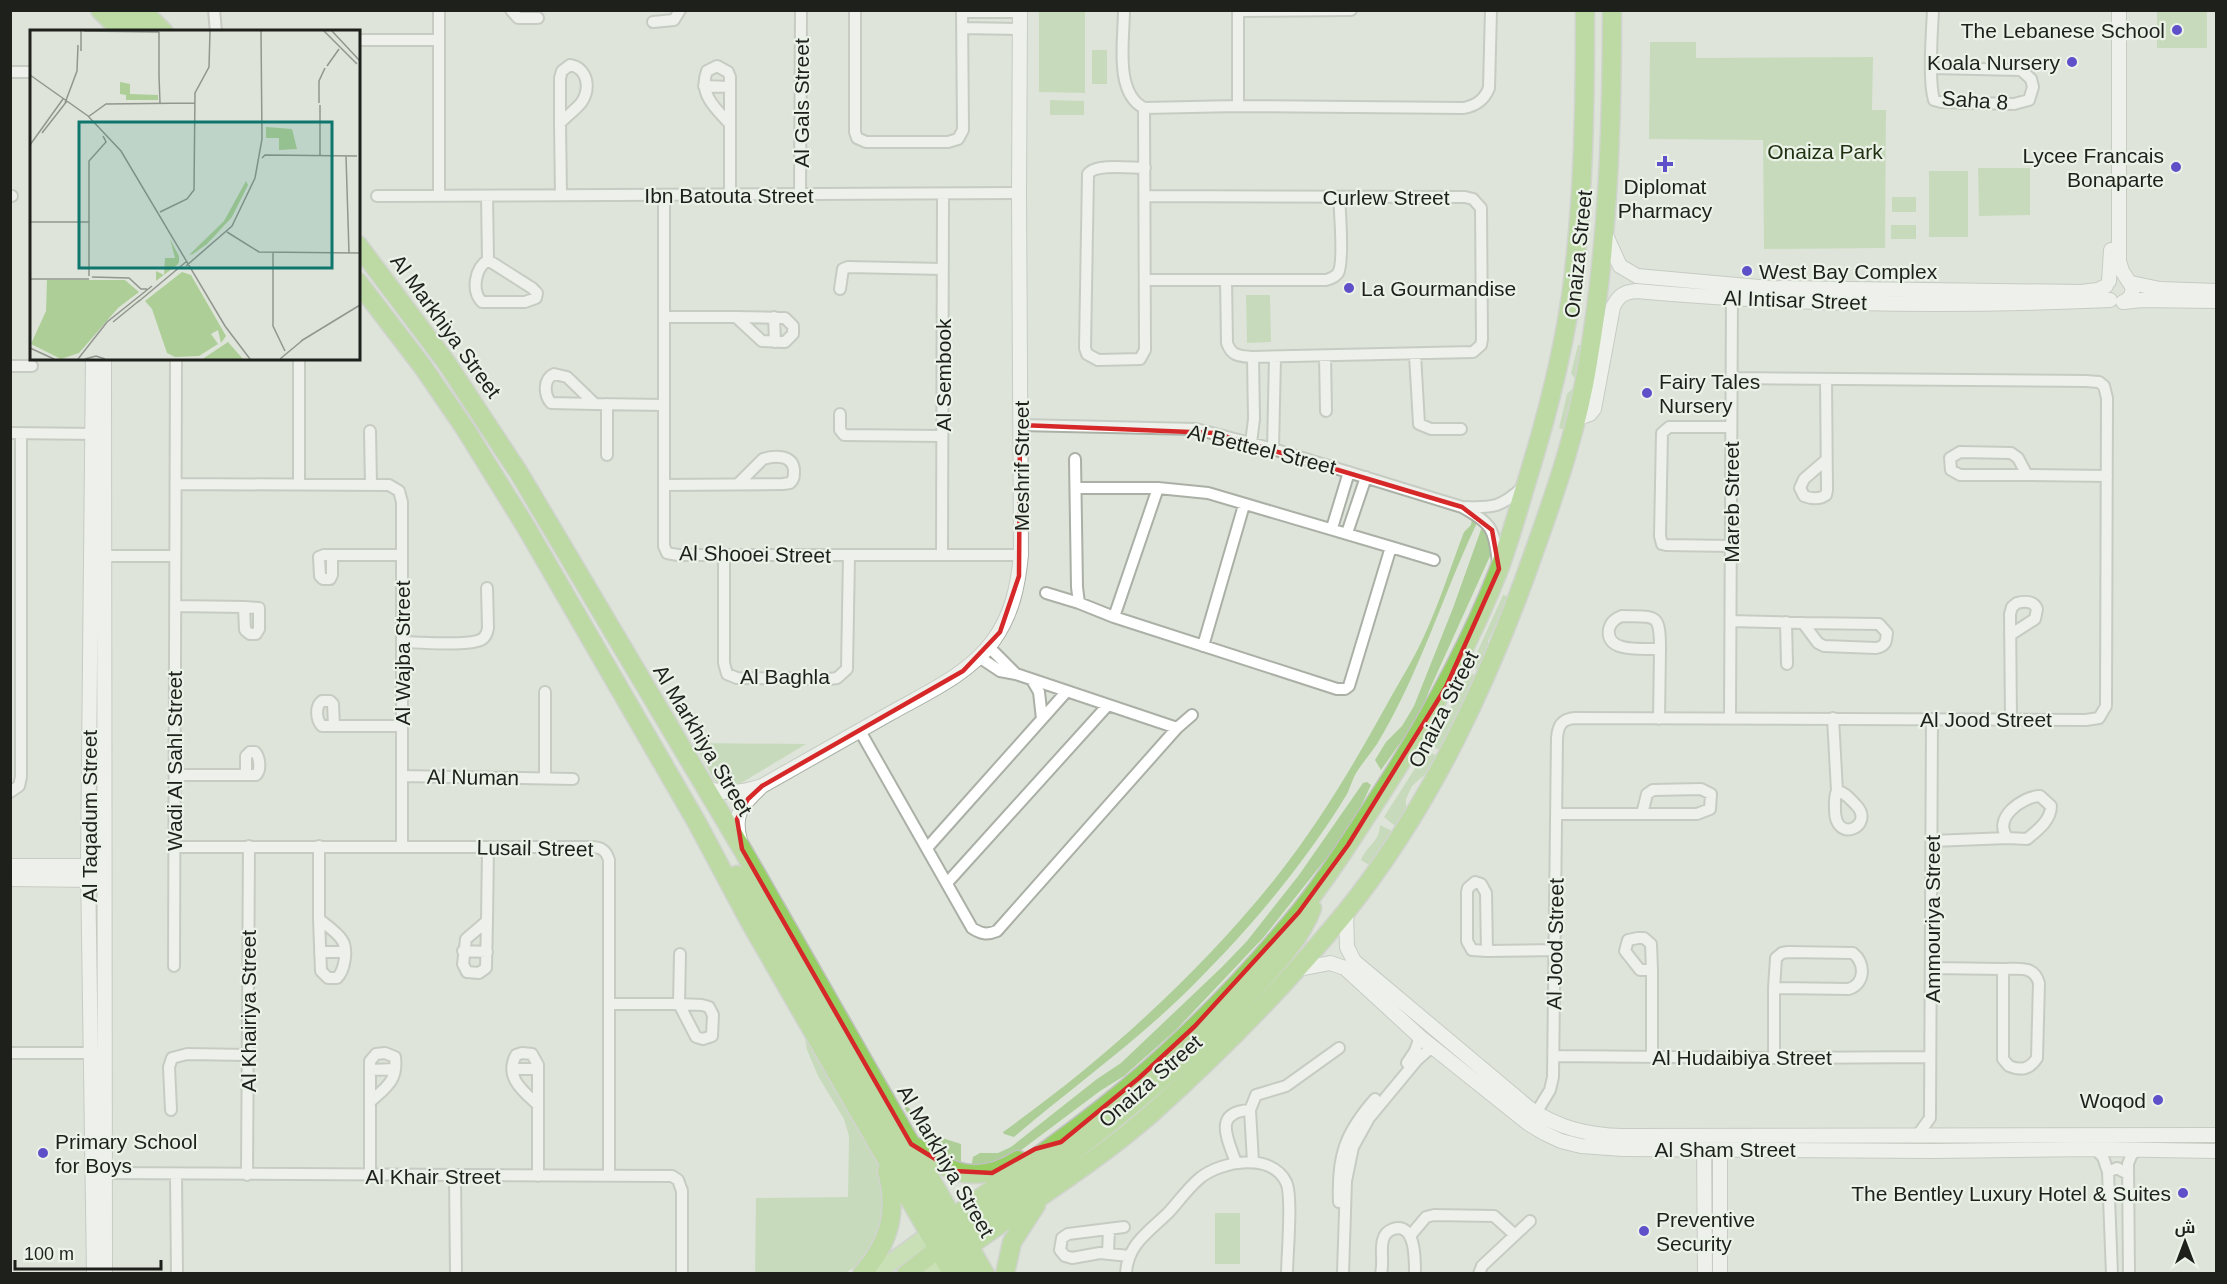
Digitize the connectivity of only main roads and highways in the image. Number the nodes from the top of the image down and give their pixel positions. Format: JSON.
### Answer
{"nodes":[{"id":1,"x":100,"y":10,"type":"edge"},
{"id":2,"x":120,"y":10,"type":"edge"},
{"id":3,"x":142,"y":10,"type":"edge"},
{"id":4,"x":1585,"y":10,"type":"edge"},
{"id":5,"x":1612,"y":10,"type":"edge"},
{"id":6,"x":120,"y":30,"type":"edge"},
{"id":7,"x":140,"y":30,"type":"edge"},
{"id":8,"x":162,"y":30,"type":"edge"},
{"id":9,"x":360,"y":248,"type":"edge"},
{"id":10,"x":360,"y":285,"type":"edge"},
{"id":11,"x":696,"y":821,"type":"junction"},
{"id":12,"x":1315,"y":892,"type":"junction"},
{"id":13,"x":1061,"y":1142,"type":"junction"},
{"id":14,"x":911,"y":1144,"type":"junction"},
{"id":15,"x":881,"y":1149,"type":"junction"},
{"id":16,"x":1044,"y":1194,"type":"junction"},
{"id":17,"x":949,"y":1245,"type":"edge"},
{"id":18,"x":862,"y":1274,"type":"edge"},
{"id":19,"x":875,"y":1274,"type":"edge"},
{"id":20,"x":906,"y":1274,"type":"edge"},
{"id":21,"x":969,"y":1274,"type":"edge"},
{"id":22,"x":985,"y":1274,"type":"edge"},
{"id":23,"x":1005,"y":1274,"type":"edge"}],
"edges":[{"from":1,"to":6,"type":"highway"},
{"from":2,"to":7,"type":"highway"},
{"from":3,"to":8,"type":"highway"},
{"from":4,"to":12,"type":"highway","name":"Onaiza Street"},
{"from":5,"to":16,"type":"highway","name":"Onaiza Street"},
{"from":9,"to":14,"type":"highway","name":"Al Markhiya Street"},
{"from":10,"to":11,"type":"highway","name":"Al Markhiya Street"},
{"from":11,"to":15,"type":"highway","name":"Al Markhiya Street"},
{"from":11,"to":17,"type":"highway"},
{"from":12,"to":13,"type":"highway","name":"Onaiza Street"},
{"from":12,"to":17,"type":"highway"},
{"from":13,"to":14,"type":"highway"},
{"from":13,"to":17,"type":"highway","name":"Onaiza Street"},
{"from":14,"to":17,"type":"highway","name":"Al Markhiya Street"},
{"from":15,"to":17,"type":"highway","name":"Al Markhiya Street"},
{"from":15,"to":18,"type":"highway"},
{"from":16,"to":17,"type":"highway","name":"Onaiza Street"},
{"from":16,"to":23,"type":"highway"},
{"from":17,"to":19,"type":"main road"},
{"from":17,"to":20,"type":"highway"},
{"from":17,"to":21,"type":"highway"},
{"from":17,"to":22,"type":"highway","name":"Al Markhiya Street"}]}
